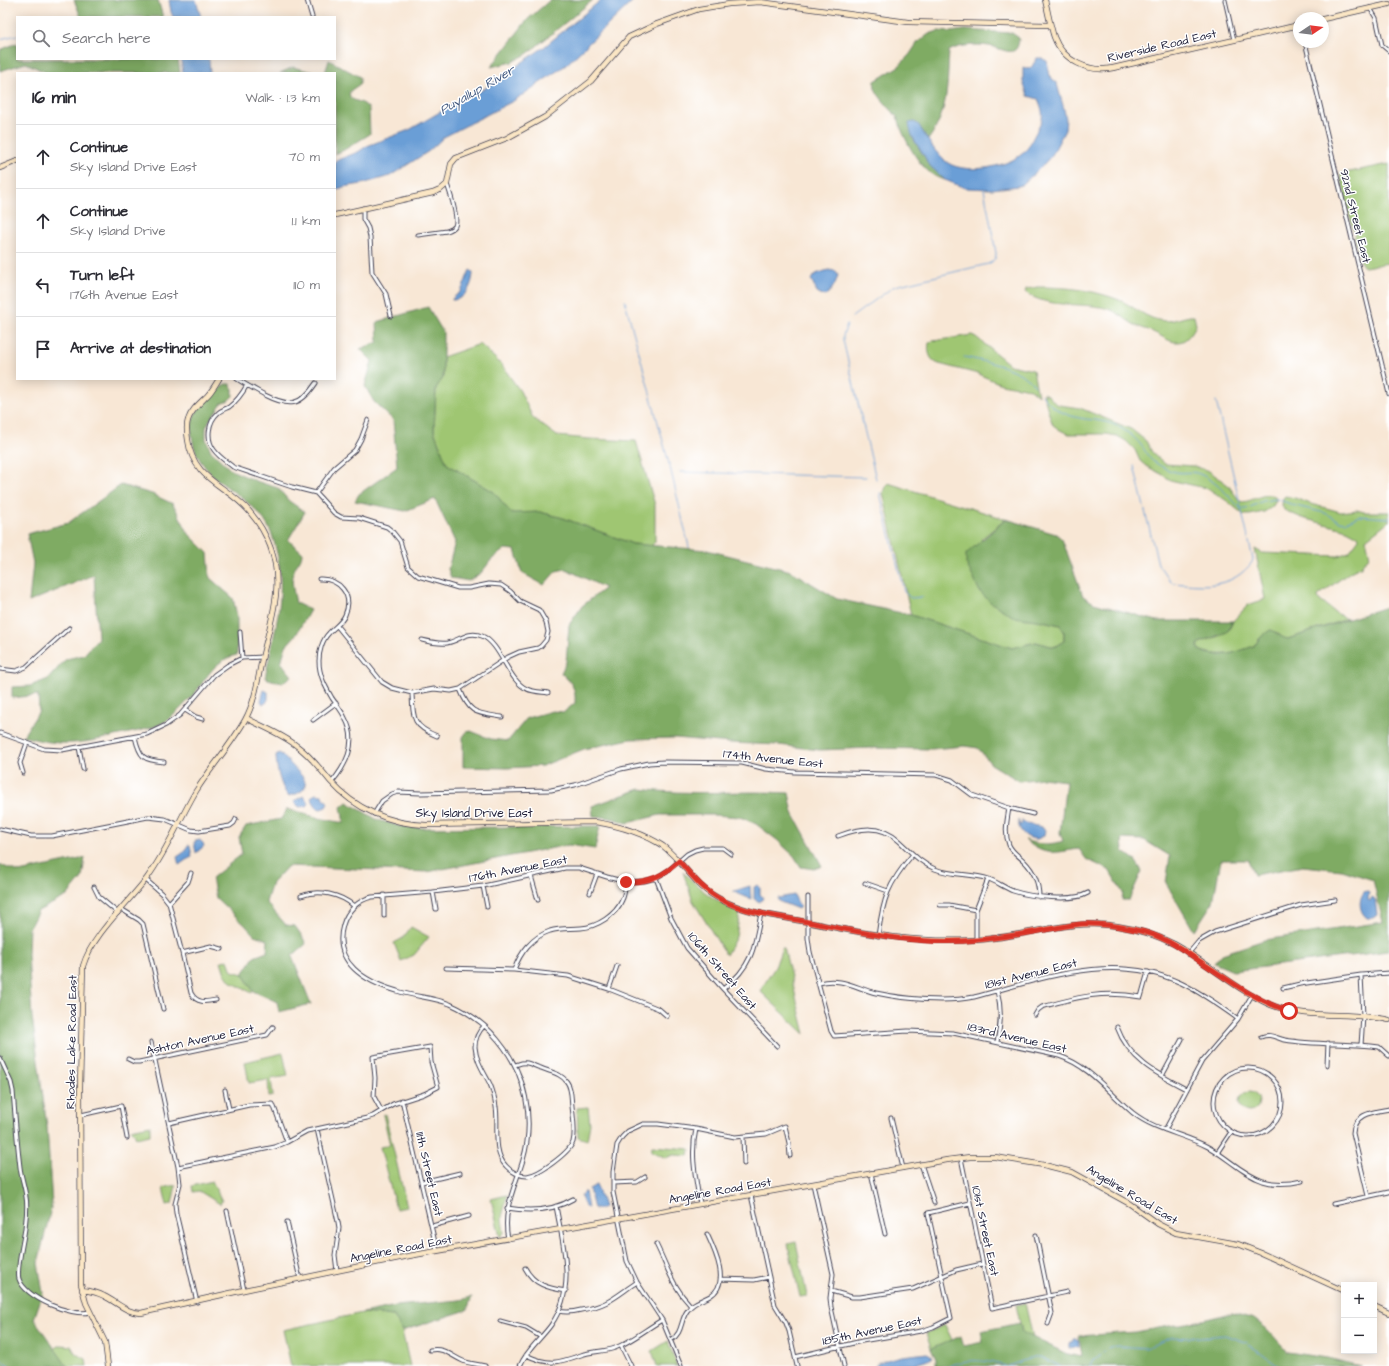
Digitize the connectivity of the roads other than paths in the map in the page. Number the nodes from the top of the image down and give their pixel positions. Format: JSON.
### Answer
{"nodes":[{"id":1,"x":307,"y":0,"type":"edge"},
{"id":2,"x":1045,"y":0,"type":"edge"},
{"id":3,"x":1225,"y":0,"type":"edge"},
{"id":4,"x":1389,"y":4,"type":"edge"},
{"id":5,"x":1370,"y":8,"type":"junction"},
{"id":6,"x":312,"y":16,"type":"edge"},
{"id":7,"x":1329,"y":18,"type":"edge"},
{"id":8,"x":1050,"y":25,"type":"junction"},
{"id":9,"x":1293,"y":26,"type":"edge"},
{"id":10,"x":1234,"y":40,"type":"junction"},
{"id":11,"x":1306,"y":48,"type":"edge"},
{"id":12,"x":1389,"y":51,"type":"edge"},
{"id":13,"x":16,"y":162,"type":"edge"},
{"id":14,"x":0,"y":168,"type":"edge"},
{"id":15,"x":447,"y":184,"type":"junction"},
{"id":16,"x":363,"y":208,"type":"junction"},
{"id":17,"x":336,"y":215,"type":"edge"},
{"id":18,"x":418,"y":236,"type":"dead end"},
{"id":19,"x":391,"y":316,"type":"dead end"},
{"id":20,"x":218,"y":380,"type":"edge"},
{"id":21,"x":238,"y":380,"type":"edge"},
{"id":22,"x":316,"y":384,"type":"dead end"},
{"id":23,"x":247,"y":386,"type":"junction"},
{"id":24,"x":1389,"y":394,"type":"edge"},
{"id":25,"x":368,"y":420,"type":"dead end"},
{"id":26,"x":316,"y":493,"type":"junction"},
{"id":27,"x":319,"y":579,"type":"dead end"},
{"id":28,"x":337,"y":626,"type":"junction"},
{"id":29,"x":70,"y":628,"type":"dead end"},
{"id":30,"x":240,"y":632,"type":"dead end"},
{"id":31,"x":422,"y":640,"type":"dead end"},
{"id":32,"x":263,"y":656,"type":"junction"},
{"id":33,"x":242,"y":658,"type":"junction"},
{"id":34,"x":503,"y":660,"type":"junction"},
{"id":35,"x":0,"y":668,"type":"edge"},
{"id":36,"x":460,"y":689,"type":"junction"},
{"id":37,"x":412,"y":693,"type":"junction"},
{"id":38,"x":548,"y":693,"type":"dead end"},
{"id":39,"x":336,"y":703,"type":"junction"},
{"id":40,"x":185,"y":710,"type":"junction"},
{"id":41,"x":502,"y":717,"type":"dead end"},
{"id":42,"x":246,"y":718,"type":"junction"},
{"id":43,"x":203,"y":719,"type":"dead end"},
{"id":44,"x":313,"y":720,"type":"dead end"},
{"id":45,"x":0,"y":733,"type":"edge"},
{"id":46,"x":437,"y":736,"type":"dead end"},
{"id":47,"x":135,"y":737,"type":"junction"},
{"id":48,"x":27,"y":743,"type":"junction"},
{"id":49,"x":79,"y":747,"type":"junction"},
{"id":50,"x":164,"y":762,"type":"dead end"},
{"id":51,"x":84,"y":769,"type":"dead end"},
{"id":52,"x":23,"y":773,"type":"dead end"},
{"id":53,"x":332,"y":782,"type":"junction"},
{"id":54,"x":1009,"y":808,"type":"junction"},
{"id":55,"x":374,"y":814,"type":"junction"},
{"id":56,"x":1033,"y":814,"type":"dead end"},
{"id":57,"x":236,"y":819,"type":"dead end"},
{"id":58,"x":178,"y":825,"type":"junction"},
{"id":59,"x":0,"y":829,"type":"edge"},
{"id":60,"x":838,"y":836,"type":"dead end"},
{"id":61,"x":731,"y":854,"type":"dead end"},
{"id":62,"x":913,"y":854,"type":"junction"},
{"id":63,"x":679,"y":861,"type":"junction"},
{"id":64,"x":191,"y":872,"type":"dead end"},
{"id":65,"x":597,"y":874,"type":"junction"},
{"id":66,"x":531,"y":876,"type":"junction"},
{"id":67,"x":656,"y":878,"type":"junction"},
{"id":68,"x":988,"y":879,"type":"junction"},
{"id":69,"x":146,"y":880,"type":"junction"},
{"id":70,"x":626,"y":882,"type":"junction"},
{"id":71,"x":865,"y":883,"type":"dead end"},
{"id":72,"x":483,"y":886,"type":"junction"},
{"id":73,"x":94,"y":887,"type":"dead end"},
{"id":74,"x":888,"y":891,"type":"junction"},
{"id":75,"x":433,"y":892,"type":"junction"},
{"id":76,"x":590,"y":893,"type":"dead end"},
{"id":77,"x":1088,"y":893,"type":"dead end"},
{"id":78,"x":384,"y":895,"type":"junction"},
{"id":79,"x":301,"y":896,"type":"dead end"},
{"id":80,"x":808,"y":897,"type":"dead end"},
{"id":81,"x":1039,"y":897,"type":"junction"},
{"id":82,"x":538,"y":900,"type":"dead end"},
{"id":83,"x":1335,"y":900,"type":"dead end"},
{"id":84,"x":169,"y":903,"type":"junction"},
{"id":85,"x":940,"y":905,"type":"dead end"},
{"id":86,"x":354,"y":906,"type":"junction"},
{"id":87,"x":487,"y":907,"type":"dead end"},
{"id":88,"x":436,"y":909,"type":"dead end"},
{"id":89,"x":976,"y":910,"type":"junction"},
{"id":90,"x":119,"y":911,"type":"junction"},
{"id":91,"x":761,"y":913,"type":"junction"},
{"id":92,"x":384,"y":916,"type":"dead end"},
{"id":93,"x":808,"y":922,"type":"junction"},
{"id":94,"x":878,"y":936,"type":"junction"},
{"id":95,"x":976,"y":940,"type":"junction"},
{"id":96,"x":222,"y":949,"type":"dead end"},
{"id":97,"x":182,"y":953,"type":"junction"},
{"id":98,"x":1188,"y":954,"type":"junction"},
{"id":99,"x":617,"y":966,"type":"dead end"},
{"id":100,"x":446,"y":968,"type":"dead end"},
{"id":101,"x":514,"y":970,"type":"junction"},
{"id":102,"x":1148,"y":972,"type":"junction"},
{"id":103,"x":1389,"y":973,"type":"edge"},
{"id":104,"x":1361,"y":975,"type":"junction"},
{"id":105,"x":819,"y":983,"type":"junction"},
{"id":106,"x":1283,"y":988,"type":"dead end"},
{"id":107,"x":610,"y":989,"type":"junction"},
{"id":108,"x":723,"y":990,"type":"junction"},
{"id":109,"x":997,"y":991,"type":"junction"},
{"id":110,"x":1252,"y":995,"type":"junction"},
{"id":111,"x":216,"y":1000,"type":"dead end"},
{"id":112,"x":163,"y":1009,"type":"dead end"},
{"id":113,"x":1035,"y":1015,"type":"dead end"},
{"id":114,"x":667,"y":1016,"type":"dead end"},
{"id":115,"x":1363,"y":1016,"type":"junction"},
{"id":116,"x":1238,"y":1018,"type":"junction"},
{"id":117,"x":1389,"y":1020,"type":"edge"},
{"id":118,"x":484,"y":1026,"type":"junction"},
{"id":119,"x":1117,"y":1027,"type":"dead end"},
{"id":120,"x":273,"y":1028,"type":"dead end"},
{"id":121,"x":1261,"y":1037,"type":"dead end"},
{"id":122,"x":1182,"y":1039,"type":"dead end"},
{"id":123,"x":151,"y":1042,"type":"dead end"},
{"id":124,"x":997,"y":1042,"type":"junction"},
{"id":125,"x":1328,"y":1043,"type":"junction"},
{"id":126,"x":1361,"y":1045,"type":"junction"},
{"id":127,"x":777,"y":1046,"type":"dead end"},
{"id":128,"x":1389,"y":1056,"type":"edge"},
{"id":129,"x":0,"y":1058,"type":"edge"},
{"id":130,"x":128,"y":1058,"type":"dead end"},
{"id":131,"x":155,"y":1059,"type":"junction"},
{"id":132,"x":515,"y":1065,"type":"junction"},
{"id":133,"x":1327,"y":1065,"type":"dead end"},
{"id":134,"x":1162,"y":1076,"type":"junction"},
{"id":135,"x":225,"y":1090,"type":"dead end"},
{"id":136,"x":1186,"y":1090,"type":"junction"},
{"id":137,"x":402,"y":1100,"type":"junction"},
{"id":138,"x":229,"y":1109,"type":"junction"},
{"id":139,"x":1389,"y":1109,"type":"edge"},
{"id":140,"x":381,"y":1110,"type":"junction"},
{"id":141,"x":81,"y":1115,"type":"junction"},
{"id":142,"x":891,"y":1118,"type":"dead end"},
{"id":143,"x":169,"y":1123,"type":"junction"},
{"id":144,"x":317,"y":1129,"type":"junction"},
{"id":145,"x":696,"y":1130,"type":"junction"},
{"id":146,"x":1165,"y":1130,"type":"junction"},
{"id":147,"x":1231,"y":1132,"type":"junction"},
{"id":148,"x":743,"y":1137,"type":"junction"},
{"id":149,"x":127,"y":1138,"type":"dead end"},
{"id":150,"x":287,"y":1142,"type":"junction"},
{"id":151,"x":1217,"y":1153,"type":"junction"},
{"id":152,"x":790,"y":1156,"type":"dead end"},
{"id":153,"x":961,"y":1158,"type":"junction"},
{"id":154,"x":744,"y":1164,"type":"dead end"},
{"id":155,"x":921,"y":1164,"type":"junction"},
{"id":156,"x":178,"y":1167,"type":"junction"},
{"id":157,"x":903,"y":1168,"type":"junction"},
{"id":158,"x":460,"y":1173,"type":"dead end"},
{"id":159,"x":871,"y":1173,"type":"junction"},
{"id":160,"x":518,"y":1174,"type":"junction"},
{"id":161,"x":645,"y":1177,"type":"dead end"},
{"id":162,"x":1302,"y":1181,"type":"dead end"},
{"id":163,"x":422,"y":1182,"type":"junction"},
{"id":164,"x":613,"y":1183,"type":"junction"},
{"id":165,"x":813,"y":1184,"type":"junction"},
{"id":166,"x":1389,"y":1192,"type":"edge"},
{"id":167,"x":751,"y":1195,"type":"junction"},
{"id":168,"x":1368,"y":1196,"type":"junction"},
{"id":169,"x":573,"y":1199,"type":"dead end"},
{"id":170,"x":934,"y":1203,"type":"dead end"},
{"id":171,"x":970,"y":1203,"type":"junction"},
{"id":172,"x":700,"y":1204,"type":"junction"},
{"id":173,"x":1333,"y":1204,"type":"dead end"},
{"id":174,"x":556,"y":1206,"type":"junction"},
{"id":175,"x":507,"y":1208,"type":"junction"},
{"id":176,"x":227,"y":1211,"type":"dead end"},
{"id":177,"x":470,"y":1216,"type":"dead end"},
{"id":178,"x":618,"y":1219,"type":"junction"},
{"id":179,"x":287,"y":1222,"type":"dead end"},
{"id":180,"x":432,"y":1226,"type":"junction"},
{"id":181,"x":560,"y":1230,"type":"junction"},
{"id":182,"x":707,"y":1234,"type":"dead end"},
{"id":183,"x":885,"y":1234,"type":"dead end"},
{"id":184,"x":1036,"y":1234,"type":"dead end"},
{"id":185,"x":508,"y":1239,"type":"junction"},
{"id":186,"x":656,"y":1244,"type":"dead end"},
{"id":187,"x":437,"y":1251,"type":"junction"},
{"id":188,"x":982,"y":1264,"type":"junction"},
{"id":189,"x":526,"y":1268,"type":"dead end"},
{"id":190,"x":337,"y":1271,"type":"junction"},
{"id":191,"x":769,"y":1277,"type":"junction"},
{"id":192,"x":941,"y":1277,"type":"junction"},
{"id":193,"x":300,"y":1279,"type":"junction"},
{"id":194,"x":720,"y":1279,"type":"junction"},
{"id":195,"x":637,"y":1282,"type":"junction"},
{"id":196,"x":82,"y":1290,"type":"junction"},
{"id":197,"x":244,"y":1290,"type":"junction"},
{"id":198,"x":1341,"y":1290,"type":"edge"},
{"id":199,"x":566,"y":1291,"type":"junction"},
{"id":200,"x":831,"y":1291,"type":"junction"},
{"id":201,"x":1067,"y":1292,"type":"dead end"},
{"id":202,"x":1049,"y":1296,"type":"junction"},
{"id":203,"x":197,"y":1302,"type":"junction"},
{"id":204,"x":691,"y":1306,"type":"junction"},
{"id":205,"x":1377,"y":1307,"type":"edge"},
{"id":206,"x":559,"y":1311,"type":"junction"},
{"id":207,"x":90,"y":1312,"type":"junction"},
{"id":208,"x":1389,"y":1313,"type":"edge"},
{"id":209,"x":500,"y":1320,"type":"dead end"},
{"id":210,"x":662,"y":1320,"type":"junction"},
{"id":211,"x":1048,"y":1324,"type":"dead end"},
{"id":212,"x":541,"y":1337,"type":"junction"},
{"id":213,"x":671,"y":1340,"type":"junction"},
{"id":214,"x":621,"y":1346,"type":"junction"},
{"id":215,"x":840,"y":1347,"type":"junction"},
{"id":216,"x":430,"y":1350,"type":"dead end"},
{"id":217,"x":526,"y":1355,"type":"junction"},
{"id":218,"x":795,"y":1357,"type":"junction"},
{"id":219,"x":108,"y":1366,"type":"edge"},
{"id":220,"x":486,"y":1366,"type":"edge"},
{"id":221,"x":520,"y":1366,"type":"edge"},
{"id":222,"x":630,"y":1366,"type":"edge"},
{"id":223,"x":681,"y":1366,"type":"edge"},
{"id":224,"x":797,"y":1366,"type":"edge"},
{"id":225,"x":844,"y":1366,"type":"edge"}],
"edges":[{"from":1,"to":6,"type":"street"},
{"from":2,"to":8,"type":"street","name":"Riverside Road East"},
{"from":3,"to":10,"type":"street"},
{"from":4,"to":5,"type":"street"},
{"from":5,"to":7,"type":"street"},
{"from":5,"to":12,"type":"street"},
{"from":8,"to":10,"type":"street","name":"Riverside Road East"},
{"from":8,"to":15,"type":"street"},
{"from":9,"to":10,"type":"street","name":"Riverside Road East"},
{"from":11,"to":24,"type":"street","name":"92nd Street East"},
{"from":13,"to":14,"type":"street"},
{"from":15,"to":16,"type":"street"},
{"from":15,"to":18,"type":"street"},
{"from":16,"to":17,"type":"street"},
{"from":16,"to":19,"type":"street"},
{"from":20,"to":32,"type":"street","name":"Rhodes Lake Road East"},
{"from":21,"to":23,"type":"street"},
{"from":22,"to":23,"type":"street"},
{"from":23,"to":26,"type":"street"},
{"from":25,"to":26,"type":"street"},
{"from":26,"to":34,"type":"street"},
{"from":27,"to":28,"type":"street"},
{"from":28,"to":37,"type":"street"},
{"from":28,"to":39,"type":"street"},
{"from":29,"to":35,"type":"street"},
{"from":30,"to":33,"type":"street"},
{"from":31,"to":34,"type":"street"},
{"from":32,"to":33,"type":"street"},
{"from":32,"to":42,"type":"street","name":"Rhodes Lake Road East"},
{"from":33,"to":40,"type":"street"},
{"from":34,"to":36,"type":"street"},
{"from":34,"to":38,"type":"street"},
{"from":36,"to":37,"type":"street"},
{"from":36,"to":41,"type":"street"},
{"from":37,"to":46,"type":"street"},
{"from":39,"to":44,"type":"street"},
{"from":39,"to":53,"type":"street"},
{"from":40,"to":43,"type":"street"},
{"from":40,"to":47,"type":"street"},
{"from":42,"to":53,"type":"street","name":"Sky Island Drive East"},
{"from":42,"to":58,"type":"street","name":"Rhodes Lake Road East"},
{"from":45,"to":48,"type":"street"},
{"from":47,"to":49,"type":"street"},
{"from":47,"to":50,"type":"street"},
{"from":48,"to":49,"type":"street"},
{"from":48,"to":52,"type":"street"},
{"from":49,"to":51,"type":"street"},
{"from":53,"to":55,"type":"street","name":"Sky Island Drive East"},
{"from":54,"to":55,"type":"street","name":"174th Avenue East"},
{"from":54,"to":56,"type":"street"},
{"from":54,"to":81,"type":"street"},
{"from":55,"to":63,"type":"street","name":"Sky Island Drive East"},
{"from":57,"to":58,"type":"street"},
{"from":58,"to":59,"type":"street"},
{"from":58,"to":69,"type":"street","name":"Rhodes Lake Road East"},
{"from":60,"to":62,"type":"street"},
{"from":61,"to":63,"type":"street","name":"176th Avenue East"},
{"from":62,"to":68,"type":"street"},
{"from":62,"to":74,"type":"street"},
{"from":63,"to":67,"type":"street","name":"176th Avenue East"},
{"from":63,"to":91,"type":"street","name":"Sky Island Drive East"},
{"from":64,"to":84,"type":"street"},
{"from":65,"to":66,"type":"street","name":"176th Avenue East"},
{"from":65,"to":70,"type":"street","name":"176th Avenue East"},
{"from":65,"to":76,"type":"street"},
{"from":66,"to":72,"type":"street","name":"176th Avenue East"},
{"from":66,"to":82,"type":"street"},
{"from":67,"to":70,"type":"street","name":"176th Avenue East"},
{"from":67,"to":108,"type":"street","name":"106th Street East"},
{"from":68,"to":81,"type":"street"},
{"from":68,"to":89,"type":"street"},
{"from":69,"to":84,"type":"street"},
{"from":69,"to":90,"type":"street","name":"Rhodes Lake Road East"},
{"from":70,"to":101,"type":"street"},
{"from":71,"to":74,"type":"street"},
{"from":72,"to":75,"type":"street","name":"176th Avenue East"},
{"from":72,"to":87,"type":"street"},
{"from":73,"to":90,"type":"street"},
{"from":74,"to":94,"type":"street"},
{"from":75,"to":78,"type":"street","name":"176th Avenue East"},
{"from":75,"to":88,"type":"street"},
{"from":77,"to":81,"type":"street"},
{"from":78,"to":86,"type":"street","name":"176th Avenue East"},
{"from":78,"to":92,"type":"street"},
{"from":79,"to":86,"type":"street"},
{"from":80,"to":93,"type":"street"},
{"from":83,"to":98,"type":"street"},
{"from":84,"to":97,"type":"street"},
{"from":85,"to":89,"type":"street"},
{"from":86,"to":118,"type":"street"},
{"from":89,"to":95,"type":"street"},
{"from":90,"to":112,"type":"street"},
{"from":90,"to":141,"type":"street","name":"Rhodes Lake Road East"},
{"from":91,"to":93,"type":"street","name":"Sky Island Drive East"},
{"from":91,"to":108,"type":"street"},
{"from":93,"to":94,"type":"street","name":"Sky Island Drive East"},
{"from":93,"to":105,"type":"street"},
{"from":94,"to":95,"type":"street","name":"Sky Island Drive East"},
{"from":95,"to":98,"type":"street","name":"Sky Island Drive East"},
{"from":96,"to":97,"type":"street"},
{"from":97,"to":111,"type":"street"},
{"from":98,"to":110,"type":"street","name":"Sky Island Drive East"},
{"from":99,"to":107,"type":"street"},
{"from":100,"to":101,"type":"street"},
{"from":101,"to":107,"type":"street"},
{"from":102,"to":109,"type":"street","name":"181st Avenue East"},
{"from":102,"to":113,"type":"street"},
{"from":102,"to":116,"type":"street","name":"181st Avenue East"},
{"from":103,"to":104,"type":"street"},
{"from":104,"to":106,"type":"street"},
{"from":104,"to":115,"type":"street"},
{"from":105,"to":109,"type":"street","name":"181st Avenue East"},
{"from":105,"to":124,"type":"street","name":"183rd Avenue East"},
{"from":107,"to":114,"type":"street"},
{"from":108,"to":127,"type":"street","name":"106th Street East"},
{"from":109,"to":124,"type":"street"},
{"from":110,"to":115,"type":"street"},
{"from":110,"to":116,"type":"street"},
{"from":115,"to":117,"type":"street"},
{"from":115,"to":126,"type":"street"},
{"from":116,"to":136,"type":"street"},
{"from":118,"to":132,"type":"street"},
{"from":118,"to":160,"type":"street"},
{"from":119,"to":134,"type":"street"},
{"from":120,"to":131,"type":"street","name":"Ashton Avenue East"},
{"from":121,"to":125,"type":"street"},
{"from":122,"to":134,"type":"street"},
{"from":123,"to":131,"type":"street"},
{"from":124,"to":146,"type":"street","name":"183rd Avenue East"},
{"from":125,"to":126,"type":"street"},
{"from":125,"to":133,"type":"street"},
{"from":126,"to":128,"type":"street"},
{"from":129,"to":207,"type":"street"},
{"from":130,"to":131,"type":"street","name":"Ashton Avenue East"},
{"from":131,"to":143,"type":"street"},
{"from":132,"to":160,"type":"street"},
{"from":132,"to":160,"type":"street"},
{"from":134,"to":136,"type":"street"},
{"from":135,"to":138,"type":"street"},
{"from":136,"to":146,"type":"street"},
{"from":137,"to":140,"type":"street"},
{"from":137,"to":140,"type":"street"},
{"from":137,"to":163,"type":"street","name":"111th Street East"},
{"from":138,"to":143,"type":"street"},
{"from":138,"to":150,"type":"street"},
{"from":139,"to":168,"type":"street"},
{"from":140,"to":144,"type":"street"},
{"from":141,"to":149,"type":"street"},
{"from":141,"to":196,"type":"street","name":"Rhodes Lake Road East"},
{"from":142,"to":157,"type":"street"},
{"from":143,"to":156,"type":"street"},
{"from":144,"to":150,"type":"street"},
{"from":144,"to":190,"type":"street"},
{"from":145,"to":148,"type":"street"},
{"from":145,"to":164,"type":"street"},
{"from":145,"to":172,"type":"street"},
{"from":146,"to":151,"type":"street","name":"183rd Avenue East"},
{"from":147,"to":147,"type":"street"},
{"from":147,"to":151,"type":"street"},
{"from":148,"to":152,"type":"street"},
{"from":148,"to":154,"type":"street"},
{"from":150,"to":156,"type":"street"},
{"from":151,"to":162,"type":"street","name":"183rd Avenue East"},
{"from":153,"to":155,"type":"street","name":"Angeline Road East"},
{"from":153,"to":171,"type":"street","name":"101st Street East"},
{"from":153,"to":198,"type":"street","name":"Angeline Road East"},
{"from":155,"to":157,"type":"street","name":"Angeline Road East"},
{"from":155,"to":170,"type":"street"},
{"from":156,"to":203,"type":"street"},
{"from":157,"to":159,"type":"street","name":"Angeline Road East"},
{"from":158,"to":163,"type":"street"},
{"from":159,"to":165,"type":"street","name":"Angeline Road East"},
{"from":159,"to":183,"type":"street"},
{"from":160,"to":175,"type":"street"},
{"from":161,"to":164,"type":"street"},
{"from":163,"to":180,"type":"street","name":"111th Street East"},
{"from":164,"to":178,"type":"street"},
{"from":165,"to":167,"type":"street","name":"Angeline Road East"},
{"from":165,"to":200,"type":"street"},
{"from":166,"to":168,"type":"street"},
{"from":167,"to":172,"type":"street","name":"Angeline Road East"},
{"from":167,"to":191,"type":"street"},
{"from":168,"to":173,"type":"street"},
{"from":169,"to":174,"type":"street"},
{"from":171,"to":188,"type":"street","name":"101st Street East"},
{"from":171,"to":192,"type":"street"},
{"from":172,"to":178,"type":"street","name":"Angeline Road East"},
{"from":174,"to":175,"type":"street"},
{"from":174,"to":181,"type":"street"},
{"from":175,"to":185,"type":"street"},
{"from":176,"to":197,"type":"street"},
{"from":177,"to":180,"type":"street"},
{"from":178,"to":181,"type":"street","name":"Angeline Road East"},
{"from":178,"to":195,"type":"street"},
{"from":179,"to":193,"type":"street"},
{"from":180,"to":187,"type":"street","name":"111th Street East"},
{"from":181,"to":185,"type":"street","name":"Angeline Road East"},
{"from":181,"to":199,"type":"street"},
{"from":182,"to":194,"type":"street"},
{"from":184,"to":202,"type":"street"},
{"from":185,"to":187,"type":"street","name":"Angeline Road East"},
{"from":186,"to":204,"type":"street"},
{"from":187,"to":190,"type":"street","name":"Angeline Road East"},
{"from":188,"to":192,"type":"street"},
{"from":188,"to":202,"type":"street","name":"101st Street East"},
{"from":189,"to":199,"type":"street"},
{"from":190,"to":193,"type":"street","name":"Angeline Road East"},
{"from":191,"to":194,"type":"street"},
{"from":191,"to":218,"type":"street"},
{"from":192,"to":200,"type":"street"},
{"from":192,"to":215,"type":"street","name":"185th Avenue East"},
{"from":193,"to":197,"type":"street","name":"Angeline Road East"},
{"from":194,"to":204,"type":"street"},
{"from":195,"to":206,"type":"street"},
{"from":195,"to":210,"type":"street"},
{"from":196,"to":203,"type":"street","name":"Angeline Road East"},
{"from":196,"to":207,"type":"street","name":"Rhodes Lake Road East"},
{"from":197,"to":203,"type":"street","name":"Angeline Road East"},
{"from":199,"to":206,"type":"street"},
{"from":200,"to":215,"type":"street"},
{"from":201,"to":202,"type":"street"},
{"from":202,"to":211,"type":"street"},
{"from":204,"to":213,"type":"street"},
{"from":205,"to":208,"type":"street"},
{"from":206,"to":212,"type":"street"},
{"from":207,"to":219,"type":"street","name":"Rhodes Lake Road East"},
{"from":209,"to":212,"type":"street"},
{"from":210,"to":213,"type":"street"},
{"from":210,"to":214,"type":"street"},
{"from":212,"to":217,"type":"street"},
{"from":213,"to":223,"type":"street"},
{"from":214,"to":217,"type":"street"},
{"from":214,"to":222,"type":"street"},
{"from":215,"to":218,"type":"street","name":"185th Avenue East"},
{"from":215,"to":225,"type":"street"},
{"from":216,"to":220,"type":"street"},
{"from":217,"to":221,"type":"street"},
{"from":218,"to":224,"type":"street"}]}
